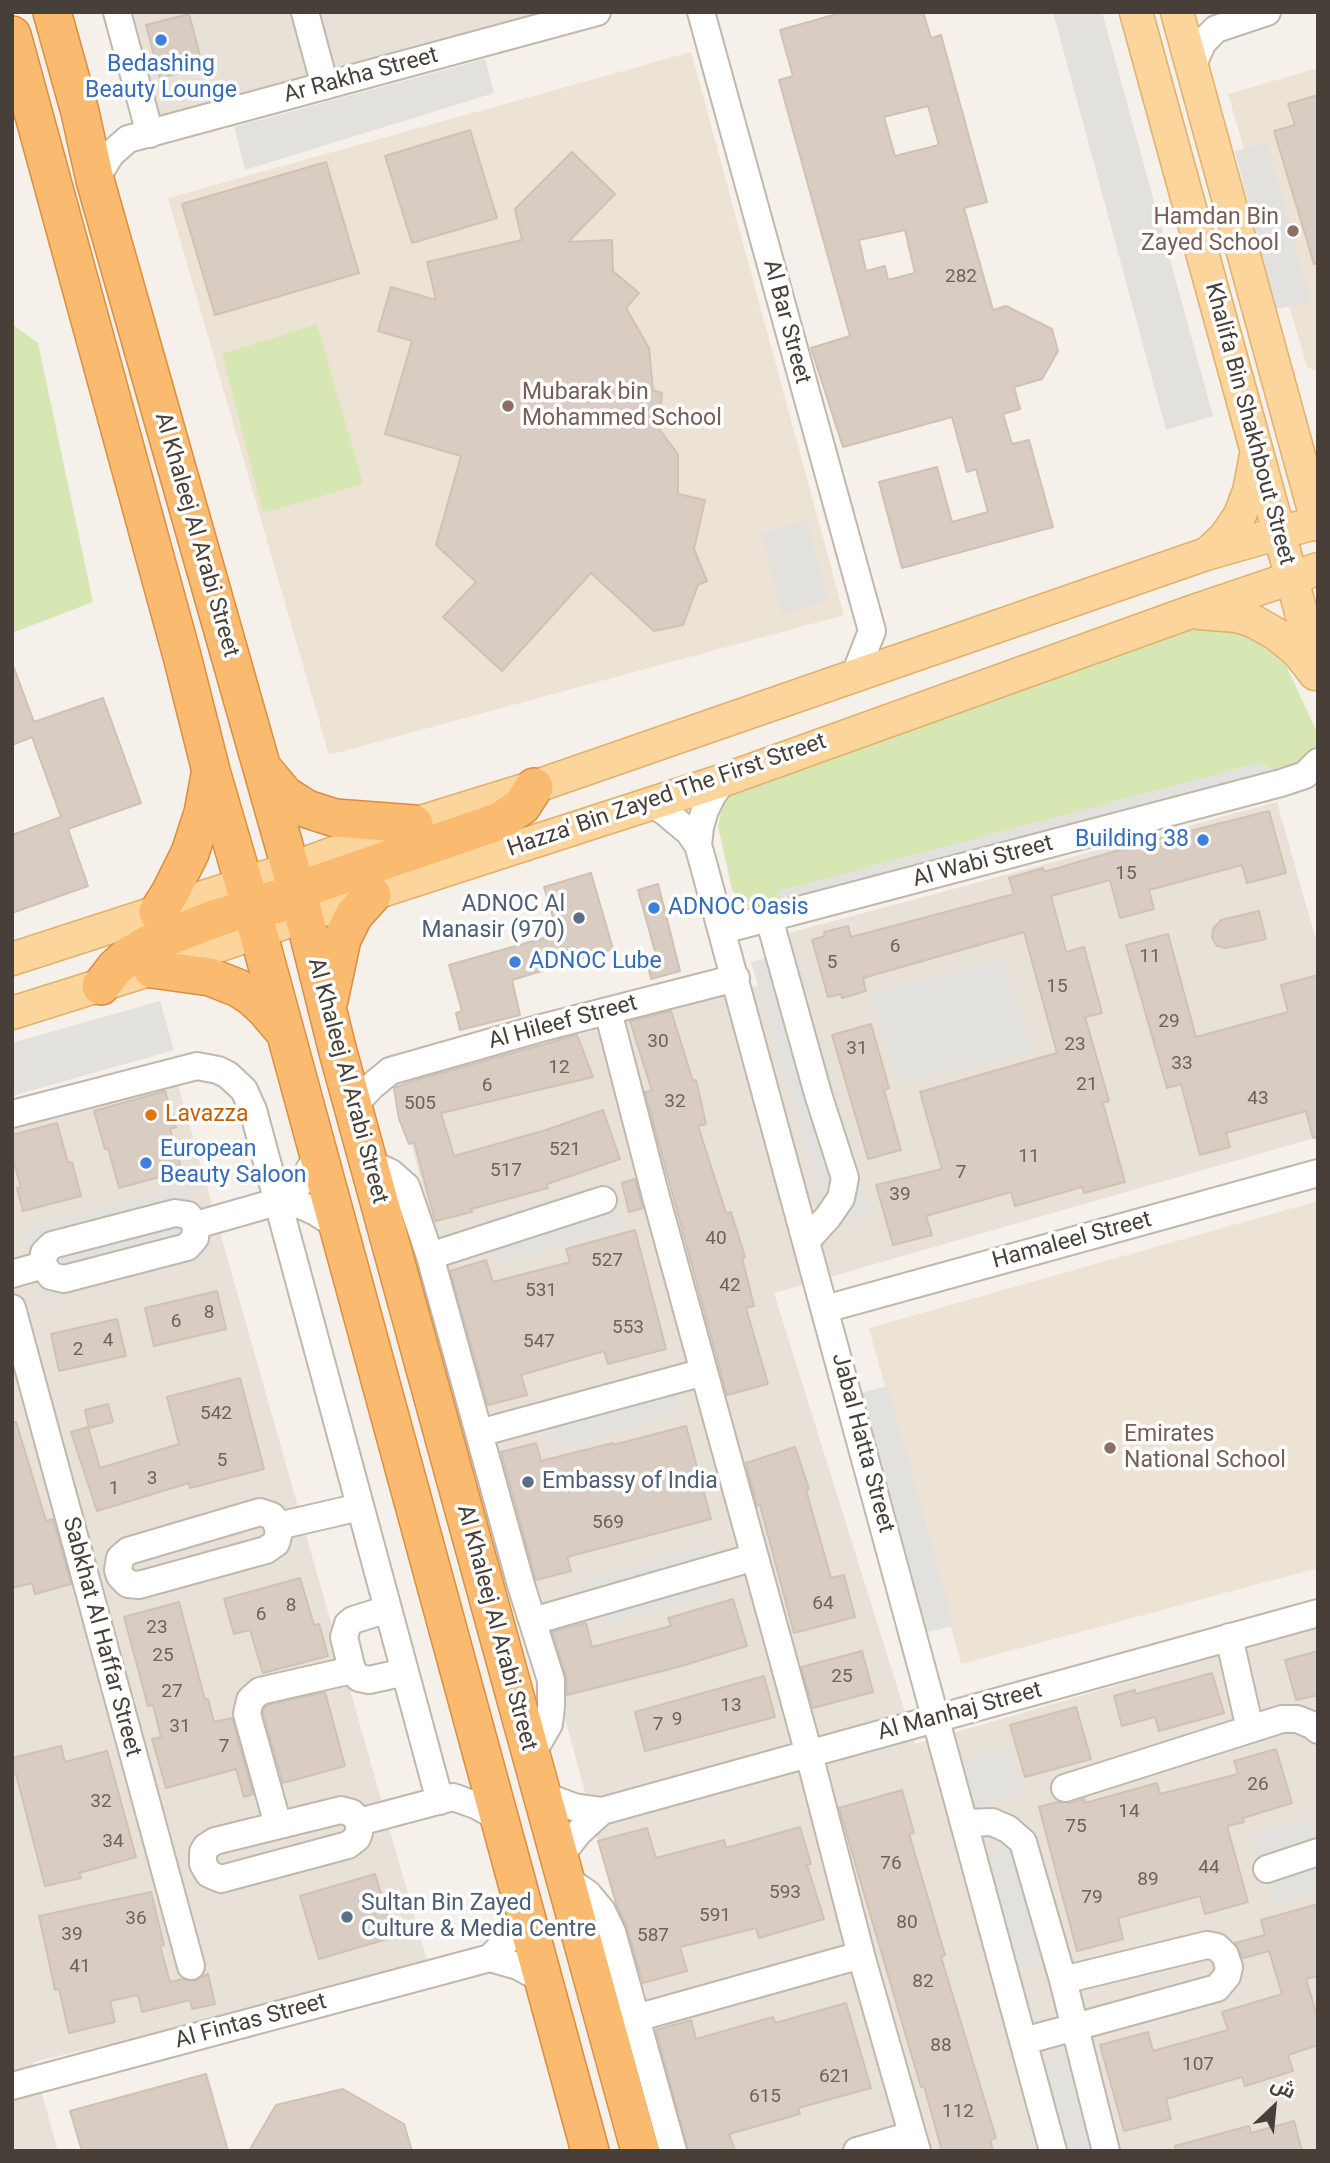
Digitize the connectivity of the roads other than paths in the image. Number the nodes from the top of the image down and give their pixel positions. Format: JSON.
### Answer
{"nodes":[{"id":1,"x":52,"y":12,"type":"edge"},
{"id":2,"x":117,"y":12,"type":"edge"},
{"id":3,"x":305,"y":12,"type":"edge"},
{"id":4,"x":597,"y":12,"type":"edge"},
{"id":5,"x":701,"y":12,"type":"edge"},
{"id":6,"x":1136,"y":12,"type":"edge"},
{"id":7,"x":1177,"y":12,"type":"edge"},
{"id":8,"x":1267,"y":12,"type":"edge"},
{"id":9,"x":12,"y":35,"type":"edge"},
{"id":10,"x":1192,"y":66,"type":"junction"},
{"id":11,"x":325,"y":86,"type":"junction"},
{"id":12,"x":80,"y":112,"type":"junction"},
{"id":13,"x":138,"y":137,"type":"junction"},
{"id":14,"x":95,"y":180,"type":"junction"},
{"id":15,"x":1293,"y":433,"type":"junction"},
{"id":16,"x":1257,"y":450,"type":"junction"},
{"id":17,"x":1318,"y":459,"type":"edge"},
{"id":18,"x":1317,"y":523,"type":"edge"},
{"id":19,"x":1279,"y":533,"type":"junction"},
{"id":20,"x":1206,"y":554,"type":"junction"},
{"id":21,"x":1305,"y":573,"type":"edge"},
{"id":22,"x":162,"y":583,"type":"junction"},
{"id":23,"x":1191,"y":612,"type":"junction"},
{"id":24,"x":872,"y":631,"type":"junction"},
{"id":25,"x":916,"y":656,"type":"junction"},
{"id":26,"x":1318,"y":675,"type":"edge"},
{"id":27,"x":854,"y":677,"type":"junction"},
{"id":28,"x":1318,"y":762,"type":"edge"},
{"id":29,"x":263,"y":769,"type":"junction"},
{"id":30,"x":211,"y":771,"type":"junction"},
{"id":31,"x":724,"y":780,"type":"junction"},
{"id":32,"x":534,"y":787,"type":"junction"},
{"id":33,"x":649,"y":804,"type":"junction"},
{"id":34,"x":414,"y":824,"type":"junction"},
{"id":35,"x":698,"y":845,"type":"junction"},
{"id":36,"x":372,"y":895,"type":"junction"},
{"id":37,"x":275,"y":900,"type":"junction"},
{"id":38,"x":159,"y":912,"type":"junction"},
{"id":39,"x":769,"y":918,"type":"junction"},
{"id":40,"x":723,"y":930,"type":"junction"},
{"id":41,"x":12,"y":959,"type":"edge"},
{"id":42,"x":152,"y":969,"type":"junction"},
{"id":43,"x":736,"y":978,"type":"junction"},
{"id":44,"x":101,"y":986,"type":"junction"},
{"id":45,"x":328,"y":1008,"type":"junction"},
{"id":46,"x":608,"y":1011,"type":"junction"},
{"id":47,"x":12,"y":1013,"type":"edge"},
{"id":48,"x":286,"y":1033,"type":"junction"},
{"id":49,"x":338,"y":1052,"type":"junction"},
{"id":50,"x":390,"y":1071,"type":"junction"},
{"id":51,"x":12,"y":1114,"type":"edge"},
{"id":52,"x":361,"y":1136,"type":"junction"},
{"id":53,"x":319,"y":1153,"type":"junction"},
{"id":54,"x":1318,"y":1173,"type":"edge"},
{"id":55,"x":282,"y":1200,"type":"junction"},
{"id":56,"x":603,"y":1200,"type":"dead end"},
{"id":57,"x":196,"y":1225,"type":"junction"},
{"id":58,"x":338,"y":1226,"type":"junction"},
{"id":59,"x":807,"y":1240,"type":"junction"},
{"id":60,"x":430,"y":1256,"type":"junction"},
{"id":61,"x":43,"y":1265,"type":"junction"},
{"id":62,"x":12,"y":1274,"type":"edge"},
{"id":63,"x":12,"y":1308,"type":"edge"},
{"id":64,"x":825,"y":1309,"type":"junction"},
{"id":65,"x":704,"y":1372,"type":"junction"},
{"id":66,"x":480,"y":1433,"type":"junction"},
{"id":67,"x":360,"y":1507,"type":"junction"},
{"id":68,"x":278,"y":1526,"type":"junction"},
{"id":69,"x":755,"y":1557,"type":"junction"},
{"id":70,"x":117,"y":1570,"type":"junction"},
{"id":71,"x":85,"y":1576,"type":"junction"},
{"id":72,"x":388,"y":1609,"type":"junction"},
{"id":73,"x":1318,"y":1613,"type":"edge"},
{"id":74,"x":533,"y":1621,"type":"junction"},
{"id":75,"x":1229,"y":1637,"type":"junction"},
{"id":76,"x":352,"y":1670,"type":"junction"},
{"id":77,"x":405,"y":1672,"type":"junction"},
{"id":78,"x":936,"y":1718,"type":"junction"},
{"id":79,"x":1250,"y":1729,"type":"junction"},
{"id":80,"x":1318,"y":1730,"type":"edge"},
{"id":81,"x":481,"y":1750,"type":"junction"},
{"id":82,"x":809,"y":1754,"type":"junction"},
{"id":83,"x":531,"y":1755,"type":"junction"},
{"id":84,"x":1065,"y":1788,"type":"dead end"},
{"id":85,"x":542,"y":1795,"type":"junction"},
{"id":86,"x":446,"y":1799,"type":"junction"},
{"id":87,"x":602,"y":1811,"type":"junction"},
{"id":88,"x":500,"y":1819,"type":"junction"},
{"id":89,"x":359,"y":1822,"type":"junction"},
{"id":90,"x":965,"y":1823,"type":"junction"},
{"id":91,"x":278,"y":1825,"type":"junction"},
{"id":92,"x":1318,"y":1852,"type":"edge"},
{"id":93,"x":203,"y":1864,"type":"junction"},
{"id":94,"x":562,"y":1867,"type":"junction"},
{"id":95,"x":1267,"y":1869,"type":"dead end"},
{"id":96,"x":166,"y":1877,"type":"junction"},
{"id":97,"x":526,"y":1912,"type":"junction"},
{"id":98,"x":860,"y":1955,"type":"junction"},
{"id":99,"x":489,"y":1958,"type":"junction"},
{"id":100,"x":191,"y":1966,"type":"dead end"},
{"id":101,"x":544,"y":1980,"type":"junction"},
{"id":102,"x":1063,"y":1980,"type":"junction"},
{"id":103,"x":636,"y":2018,"type":"junction"},
{"id":104,"x":1074,"y":2025,"type":"junction"},
{"id":105,"x":1024,"y":2040,"type":"junction"},
{"id":106,"x":12,"y":2086,"type":"edge"},
{"id":107,"x":914,"y":2143,"type":"edge"},
{"id":108,"x":590,"y":2151,"type":"edge"},
{"id":109,"x":640,"y":2151,"type":"edge"},
{"id":110,"x":673,"y":2151,"type":"edge"},
{"id":111,"x":857,"y":2151,"type":"edge"},
{"id":112,"x":1053,"y":2151,"type":"edge"},
{"id":113,"x":1106,"y":2151,"type":"edge"}],
"edges":[{"from":1,"to":12,"type":"highway","name":"Al Khaleej Al Arabi Street"},
{"from":2,"to":13,"type":"street"},
{"from":3,"to":11,"type":"street"},
{"from":4,"to":11,"type":"street","name":"Ar Rakha Street"},
{"from":5,"to":24,"type":"street","name":"Al Bar Street"},
{"from":6,"to":16,"type":"main road","name":"Khalifa Bin Shakhbout Street"},
{"from":7,"to":10,"type":"main road","name":"Khalifa Bin Shakhbout Street"},
{"from":8,"to":10,"type":"street"},
{"from":9,"to":22,"type":"highway","name":"Al Khaleej Al Arabi Street"},
{"from":10,"to":15,"type":"main road","name":"Khalifa Bin Shakhbout Street"},
{"from":11,"to":13,"type":"street","name":"Ar Rakha Street"},
{"from":12,"to":13,"type":"street"},
{"from":12,"to":14,"type":"highway","name":"Al Khaleej Al Arabi Street"},
{"from":13,"to":14,"type":"street"},
{"from":14,"to":29,"type":"highway","name":"Al Khaleej Al Arabi Street"},
{"from":15,"to":17,"type":"main road"},
{"from":15,"to":18,"type":"main road","name":"Khalifa Bin Shakhbout Street"},
{"from":16,"to":19,"type":"main road","name":"Khalifa Bin Shakhbout Street"},
{"from":16,"to":20,"type":"main road"},
{"from":18,"to":19,"type":"main road","name":"Hazza' Bin Zayed The First Street"},
{"from":19,"to":20,"type":"main road","name":"Hazza' Bin Zayed The First Street"},
{"from":19,"to":21,"type":"main road","name":"Khalifa Bin Shakhbout Street"},
{"from":20,"to":25,"type":"main road","name":"Hazza' Bin Zayed The First Street"},
{"from":21,"to":23,"type":"main road","name":"Hazza' Bin Zayed The First Street"},
{"from":21,"to":26,"type":"main road","name":"Khalifa Bin Shakhbout Street"},
{"from":22,"to":30,"type":"highway","name":"Al Khaleej Al Arabi Street"},
{"from":22,"to":37,"type":"highway"},
{"from":23,"to":26,"type":"main road"},
{"from":23,"to":31,"type":"main road","name":"Hazza' Bin Zayed The First Street"},
{"from":24,"to":25,"type":"street"},
{"from":24,"to":27,"type":"street"},
{"from":25,"to":27,"type":"main road","name":"Hazza' Bin Zayed The First Street"},
{"from":27,"to":32,"type":"main road","name":"Hazza' Bin Zayed The First Street"},
{"from":28,"to":39,"type":"street","name":"Al Wabi Street"},
{"from":29,"to":34,"type":"highway"},
{"from":29,"to":37,"type":"highway","name":"Al Khaleej Al Arabi Street"},
{"from":30,"to":37,"type":"highway","name":"Al Khaleej Al Arabi Street"},
{"from":30,"to":38,"type":"highway"},
{"from":31,"to":33,"type":"main road","name":"Hazza' Bin Zayed The First Street"},
{"from":31,"to":35,"type":"street","name":"Jabal Hatta Street"},
{"from":32,"to":34,"type":"main road","name":"Hazza' Bin Zayed The First Street"},
{"from":32,"to":37,"type":"highway"},
{"from":33,"to":35,"type":"street","name":"Jabal Hatta Street"},
{"from":33,"to":36,"type":"main road","name":"Hazza' Bin Zayed The First Street"},
{"from":34,"to":37,"type":"main road","name":"Hazza' Bin Zayed The First Street"},
{"from":35,"to":40,"type":"street","name":"Jabal Hatta Street"},
{"from":36,"to":37,"type":"main road","name":"Hazza' Bin Zayed The First Street"},
{"from":36,"to":45,"type":"highway"},
{"from":37,"to":38,"type":"main road","name":"Hazza' Bin Zayed The First Street"},
{"from":37,"to":42,"type":"main road","name":"Hazza' Bin Zayed The First Street"},
{"from":37,"to":44,"type":"highway"},
{"from":37,"to":45,"type":"highway","name":"Al Khaleej Al Arabi Street"},
{"from":37,"to":48,"type":"highway","name":"Al Khaleej Al Arabi Street"},
{"from":37,"to":52,"type":"highway"},
{"from":38,"to":41,"type":"main road","name":"Hazza' Bin Zayed The First Street"},
{"from":39,"to":40,"type":"street","name":"Al Wabi Street"},
{"from":39,"to":59,"type":"street"},
{"from":40,"to":43,"type":"street","name":"Jabal Hatta Street"},
{"from":42,"to":44,"type":"main road","name":"Hazza' Bin Zayed The First Street"},
{"from":42,"to":48,"type":"highway"},
{"from":43,"to":46,"type":"street","name":"Al Hileef Street"},
{"from":43,"to":59,"type":"street","name":"Jabal Hatta Street"},
{"from":44,"to":47,"type":"main road","name":"Hazza' Bin Zayed The First Street"},
{"from":45,"to":49,"type":"highway","name":"Al Khaleej Al Arabi Street"},
{"from":46,"to":50,"type":"street","name":"Al Hileef Street"},
{"from":46,"to":65,"type":"street"},
{"from":48,"to":53,"type":"highway","name":"Al Khaleej Al Arabi Street"},
{"from":49,"to":50,"type":"street"},
{"from":49,"to":52,"type":"highway","name":"Al Khaleej Al Arabi Street"},
{"from":50,"to":52,"type":"street","name":"Al Hileef Street"},
{"from":51,"to":55,"type":"street"},
{"from":52,"to":60,"type":"street"},
{"from":52,"to":83,"type":"highway","name":"Al Khaleej Al Arabi Street"},
{"from":53,"to":55,"type":"street"},
{"from":53,"to":58,"type":"highway","name":"Al Khaleej Al Arabi Street"},
{"from":54,"to":64,"type":"street","name":"Hamaleel Street"},
{"from":55,"to":57,"type":"street"},
{"from":55,"to":58,"type":"street"},
{"from":55,"to":67,"type":"street"},
{"from":56,"to":60,"type":"street"},
{"from":57,"to":61,"type":"street"},
{"from":57,"to":61,"type":"street"},
{"from":58,"to":81,"type":"highway","name":"Al Khaleej Al Arabi Street"},
{"from":59,"to":64,"type":"street","name":"Jabal Hatta Street"},
{"from":60,"to":66,"type":"street"},
{"from":61,"to":62,"type":"street"},
{"from":63,"to":71,"type":"street","name":"Sabkhat Al Haffar Street"},
{"from":64,"to":78,"type":"street","name":"Jabal Hatta Street"},
{"from":65,"to":66,"type":"street"},
{"from":65,"to":69,"type":"street"},
{"from":66,"to":74,"type":"street"},
{"from":67,"to":68,"type":"street"},
{"from":67,"to":72,"type":"street"},
{"from":68,"to":70,"type":"street"},
{"from":68,"to":70,"type":"street"},
{"from":69,"to":74,"type":"street","name":"Al Khaleej Al Arabi Street"},
{"from":69,"to":82,"type":"street"},
{"from":70,"to":71,"type":"street"},
{"from":71,"to":96,"type":"street","name":"Sabkhat Al Haffar Street"},
{"from":72,"to":76,"type":"street"},
{"from":72,"to":77,"type":"street"},
{"from":73,"to":75,"type":"street","name":"Al Manhaj Street"},
{"from":74,"to":83,"type":"street"},
{"from":75,"to":78,"type":"street","name":"Al Manhaj Street"},
{"from":75,"to":79,"type":"street"},
{"from":76,"to":77,"type":"street"},
{"from":76,"to":91,"type":"street"},
{"from":77,"to":86,"type":"street"},
{"from":78,"to":82,"type":"street","name":"Al Manhaj Street"},
{"from":78,"to":90,"type":"street","name":"Jabal Hatta Street"},
{"from":79,"to":80,"type":"street"},
{"from":79,"to":84,"type":"street"},
{"from":81,"to":86,"type":"street"},
{"from":81,"to":88,"type":"highway","name":"Al Khaleej Al Arabi Street"},
{"from":82,"to":87,"type":"street","name":"Al Manhaj Street"},
{"from":82,"to":98,"type":"street"},
{"from":83,"to":85,"type":"highway","name":"Al Khaleej Al Arabi Street"},
{"from":85,"to":87,"type":"street","name":"Al Manhaj Street"},
{"from":85,"to":94,"type":"highway","name":"Al Khaleej Al Arabi Street"},
{"from":86,"to":88,"type":"street"},
{"from":86,"to":89,"type":"street"},
{"from":87,"to":94,"type":"street","name":"Al Manhaj Street"},
{"from":88,"to":97,"type":"highway","name":"Al Khaleej Al Arabi Street"},
{"from":89,"to":91,"type":"street"},
{"from":89,"to":93,"type":"street"},
{"from":90,"to":102,"type":"street"},
{"from":90,"to":105,"type":"street","name":"Jabal Hatta Street"},
{"from":91,"to":93,"type":"street"},
{"from":92,"to":95,"type":"street"},
{"from":93,"to":96,"type":"street"},
{"from":94,"to":103,"type":"street"},
{"from":94,"to":109,"type":"highway","name":"Al Khaleej Al Arabi Street"},
{"from":96,"to":100,"type":"street","name":"Sabkhat Al Haffar Street"},
{"from":97,"to":99,"type":"street"},
{"from":97,"to":101,"type":"highway","name":"Al Khaleej Al Arabi Street"},
{"from":98,"to":103,"type":"street"},
{"from":98,"to":107,"type":"street"},
{"from":99,"to":101,"type":"street"},
{"from":99,"to":106,"type":"street","name":"Al Fintas Street"},
{"from":101,"to":108,"type":"highway","name":"Al Khaleej Al Arabi Street"},
{"from":102,"to":104,"type":"street"},
{"from":102,"to":104,"type":"street"},
{"from":103,"to":110,"type":"street"},
{"from":104,"to":105,"type":"street"},
{"from":104,"to":113,"type":"street"},
{"from":105,"to":112,"type":"street","name":"Jabal Hatta Street"},
{"from":107,"to":111,"type":"street"}]}
